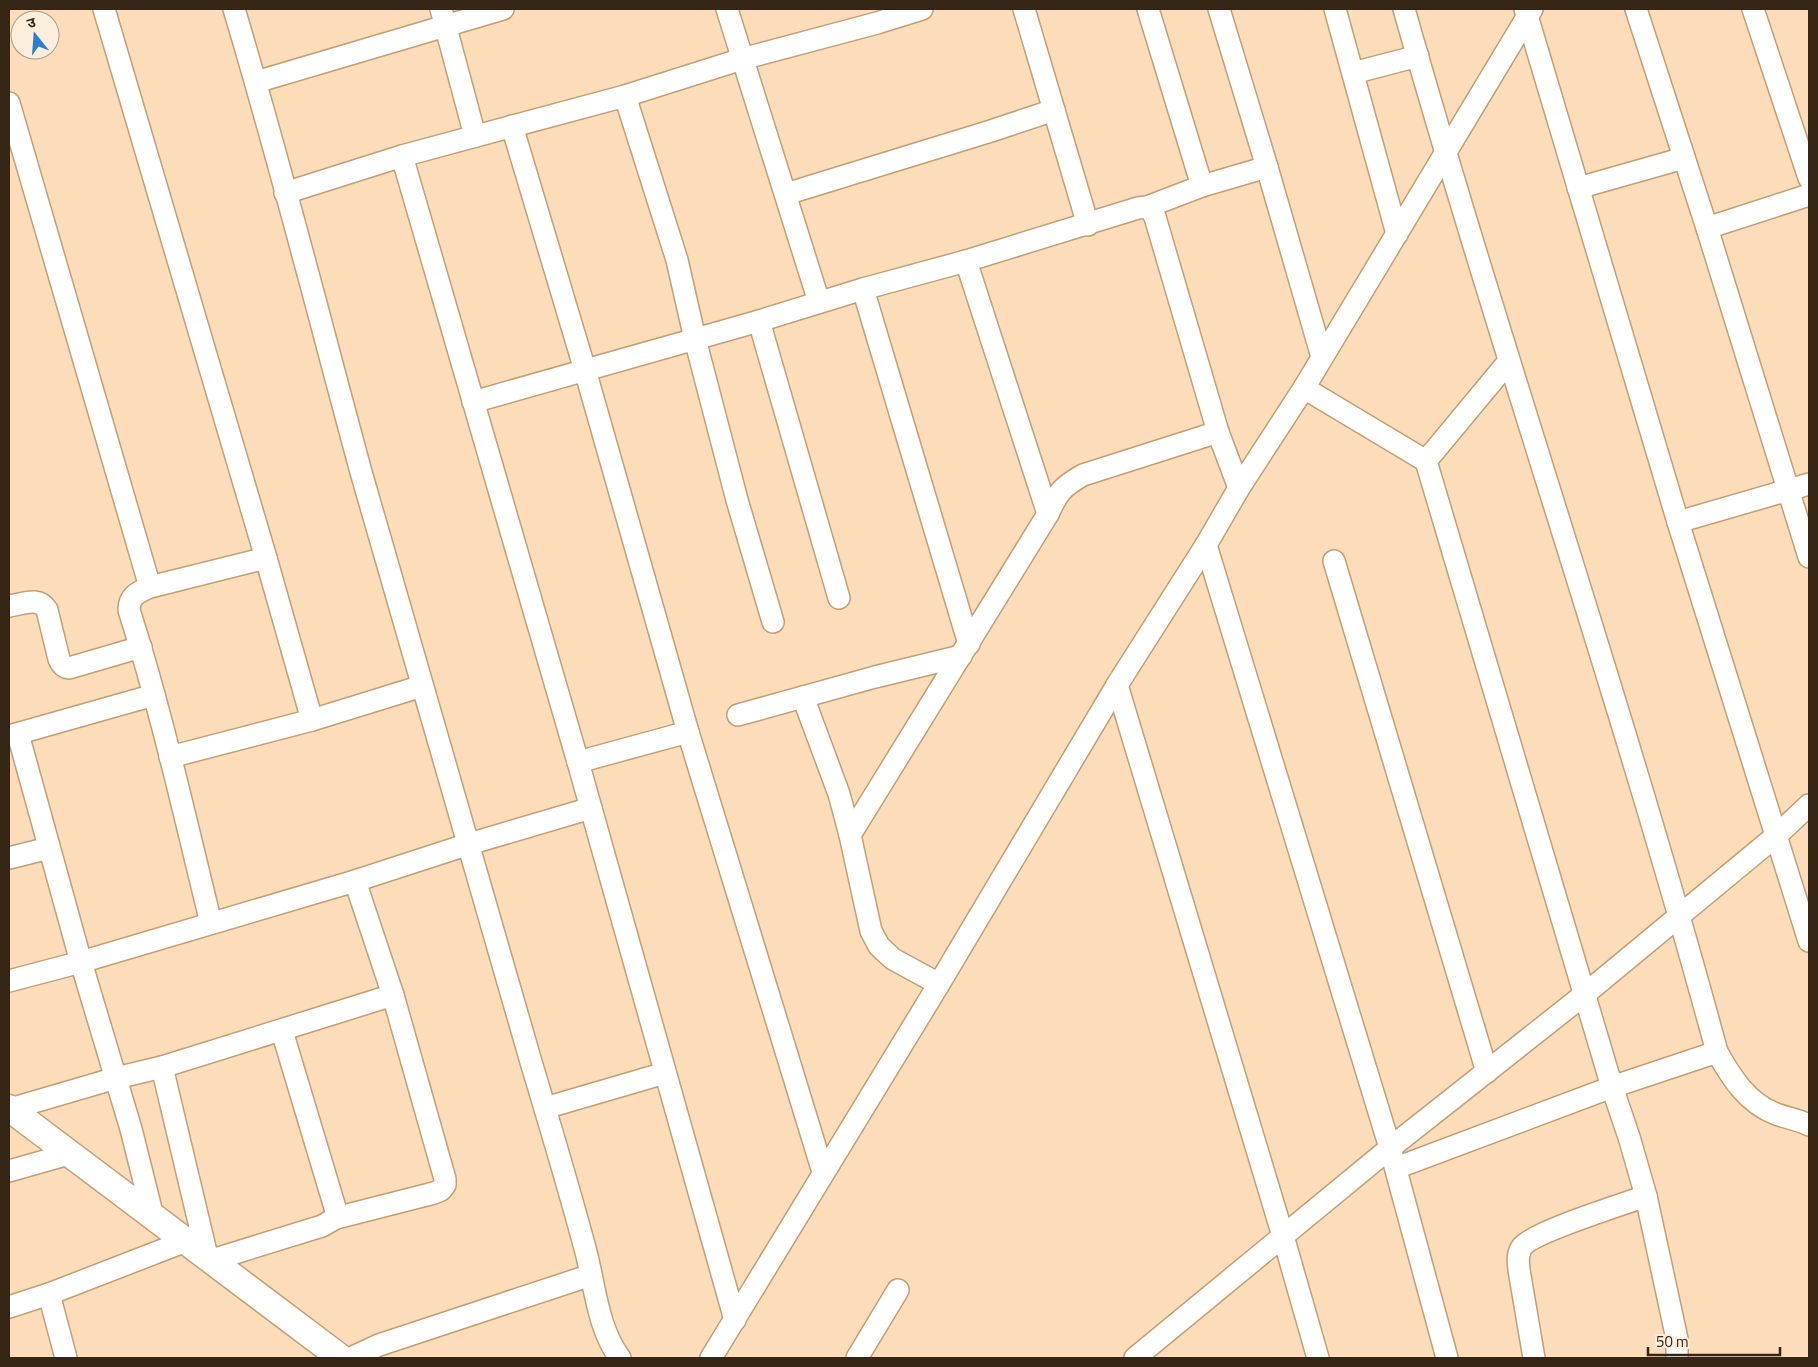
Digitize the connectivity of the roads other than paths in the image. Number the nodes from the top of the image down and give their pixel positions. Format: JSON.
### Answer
{"nodes":[{"id":1,"x":104,"y":9,"type":"edge"},
{"id":2,"x":234,"y":9,"type":"edge"},
{"id":3,"x":504,"y":9,"type":"edge"},
{"id":4,"x":727,"y":9,"type":"edge"},
{"id":5,"x":922,"y":9,"type":"edge"},
{"id":6,"x":1024,"y":9,"type":"edge"},
{"id":7,"x":1148,"y":9,"type":"edge"},
{"id":8,"x":1220,"y":9,"type":"edge"},
{"id":9,"x":1335,"y":9,"type":"edge"},
{"id":10,"x":1404,"y":9,"type":"edge"},
{"id":11,"x":1636,"y":9,"type":"edge"},
{"id":12,"x":1753,"y":9,"type":"edge"},
{"id":13,"x":1528,"y":11,"type":"edge"},
{"id":14,"x":875,"y":16,"type":"edge"},
{"id":15,"x":443,"y":17,"type":"edge"},
{"id":16,"x":1418,"y":56,"type":"junction"},
{"id":17,"x":742,"y":58,"type":"junction"},
{"id":18,"x":1353,"y":73,"type":"junction"},
{"id":19,"x":256,"y":82,"type":"junction"},
{"id":20,"x":624,"y":96,"type":"junction"},
{"id":21,"x":9,"y":103,"type":"edge"},
{"id":22,"x":1054,"y":110,"type":"junction"},
{"id":23,"x":512,"y":126,"type":"junction"},
{"id":24,"x":475,"y":136,"type":"junction"},
{"id":25,"x":1445,"y":154,"type":"junction"},
{"id":26,"x":402,"y":156,"type":"junction"},
{"id":27,"x":1684,"y":158,"type":"junction"},
{"id":28,"x":1267,"y":167,"type":"junction"},
{"id":29,"x":1809,"y":178,"type":"edge"},
{"id":30,"x":1202,"y":186,"type":"junction"},
{"id":31,"x":1578,"y":188,"type":"junction"},
{"id":32,"x":285,"y":193,"type":"junction"},
{"id":33,"x":786,"y":194,"type":"junction"},
{"id":34,"x":1809,"y":195,"type":"edge"},
{"id":35,"x":1147,"y":207,"type":"junction"},
{"id":36,"x":1088,"y":225,"type":"junction"},
{"id":37,"x":1707,"y":228,"type":"junction"},
{"id":38,"x":1397,"y":234,"type":"junction"},
{"id":39,"x":966,"y":261,"type":"junction"},
{"id":40,"x":863,"y":289,"type":"junction"},
{"id":41,"x":820,"y":302,"type":"junction"},
{"id":42,"x":759,"y":321,"type":"junction"},
{"id":43,"x":696,"y":339,"type":"junction"},
{"id":44,"x":1322,"y":357,"type":"junction"},
{"id":45,"x":1509,"y":361,"type":"junction"},
{"id":46,"x":585,"y":370,"type":"junction"},
{"id":47,"x":1304,"y":388,"type":"junction"},
{"id":48,"x":473,"y":402,"type":"junction"},
{"id":49,"x":1218,"y":432,"type":"junction"},
{"id":50,"x":1426,"y":462,"type":"junction"},
{"id":51,"x":1809,"y":484,"type":"edge"},
{"id":52,"x":1239,"y":488,"type":"junction"},
{"id":53,"x":1787,"y":490,"type":"junction"},
{"id":54,"x":1048,"y":514,"type":"junction"},
{"id":55,"x":1678,"y":522,"type":"junction"},
{"id":56,"x":1206,"y":545,"type":"junction"},
{"id":57,"x":1809,"y":557,"type":"edge"},
{"id":58,"x":266,"y":558,"type":"junction"},
{"id":59,"x":1334,"y":561,"type":"dead end"},
{"id":60,"x":150,"y":587,"type":"junction"},
{"id":61,"x":839,"y":598,"type":"dead end"},
{"id":62,"x":9,"y":606,"type":"edge"},
{"id":63,"x":773,"y":622,"type":"dead end"},
{"id":64,"x":141,"y":647,"type":"junction"},
{"id":65,"x":965,"y":650,"type":"junction"},
{"id":66,"x":422,"y":686,"type":"junction"},
{"id":67,"x":1117,"y":686,"type":"junction"},
{"id":68,"x":154,"y":695,"type":"junction"},
{"id":69,"x":803,"y":697,"type":"junction"},
{"id":70,"x":738,"y":715,"type":"dead end"},
{"id":71,"x":312,"y":720,"type":"junction"},
{"id":72,"x":688,"y":732,"type":"junction"},
{"id":73,"x":13,"y":735,"type":"edge"},
{"id":74,"x":170,"y":757,"type":"junction"},
{"id":75,"x":578,"y":762,"type":"junction"},
{"id":76,"x":1809,"y":805,"type":"edge"},
{"id":77,"x":590,"y":808,"type":"junction"},
{"id":78,"x":850,"y":834,"type":"junction"},
{"id":79,"x":1777,"y":835,"type":"junction"},
{"id":80,"x":469,"y":844,"type":"junction"},
{"id":81,"x":49,"y":848,"type":"junction"},
{"id":82,"x":9,"y":858,"type":"edge"},
{"id":83,"x":355,"y":881,"type":"junction"},
{"id":84,"x":1680,"y":914,"type":"junction"},
{"id":85,"x":211,"y":923,"type":"junction"},
{"id":86,"x":1809,"y":941,"type":"edge"},
{"id":87,"x":81,"y":962,"type":"junction"},
{"id":88,"x":9,"y":981,"type":"edge"},
{"id":89,"x":938,"y":984,"type":"junction"},
{"id":90,"x":1584,"y":994,"type":"junction"},
{"id":91,"x":392,"y":995,"type":"junction"},
{"id":92,"x":282,"y":1031,"type":"junction"},
{"id":93,"x":1717,"y":1052,"type":"junction"},
{"id":94,"x":162,"y":1067,"type":"junction"},
{"id":95,"x":1487,"y":1072,"type":"junction"},
{"id":96,"x":665,"y":1073,"type":"junction"},
{"id":97,"x":116,"y":1078,"type":"junction"},
{"id":98,"x":1612,"y":1087,"type":"junction"},
{"id":99,"x":9,"y":1108,"type":"edge"},
{"id":100,"x":545,"y":1108,"type":"junction"},
{"id":101,"x":1809,"y":1126,"type":"edge"},
{"id":102,"x":69,"y":1154,"type":"junction"},
{"id":103,"x":1393,"y":1158,"type":"junction"},
{"id":104,"x":9,"y":1171,"type":"edge"},
{"id":105,"x":823,"y":1172,"type":"junction"},
{"id":106,"x":1646,"y":1196,"type":"junction"},
{"id":107,"x":153,"y":1218,"type":"junction"},
{"id":108,"x":336,"y":1218,"type":"junction"},
{"id":109,"x":1283,"y":1236,"type":"junction"},
{"id":110,"x":202,"y":1253,"type":"junction"},
{"id":111,"x":591,"y":1275,"type":"junction"},
{"id":112,"x":898,"y":1290,"type":"dead end"},
{"id":113,"x":49,"y":1294,"type":"junction"},
{"id":114,"x":9,"y":1307,"type":"edge"},
{"id":115,"x":735,"y":1320,"type":"junction"},
{"id":116,"x":1142,"y":1355,"type":"edge"},
{"id":117,"x":66,"y":1358,"type":"edge"},
{"id":118,"x":341,"y":1358,"type":"edge"},
{"id":119,"x":351,"y":1358,"type":"edge"},
{"id":120,"x":620,"y":1358,"type":"edge"},
{"id":121,"x":711,"y":1358,"type":"edge"},
{"id":122,"x":857,"y":1358,"type":"edge"},
{"id":123,"x":1318,"y":1358,"type":"edge"},
{"id":124,"x":1447,"y":1358,"type":"edge"},
{"id":125,"x":1534,"y":1358,"type":"edge"},
{"id":126,"x":1677,"y":1358,"type":"edge"}],
"edges":[{"from":1,"to":58,"type":"street"},
{"from":2,"to":19,"type":"street"},
{"from":3,"to":15,"type":"street"},
{"from":4,"to":17,"type":"street"},
{"from":5,"to":14,"type":"street"},
{"from":6,"to":22,"type":"street"},
{"from":7,"to":30,"type":"street"},
{"from":8,"to":28,"type":"street"},
{"from":9,"to":18,"type":"street"},
{"from":10,"to":16,"type":"street"},
{"from":11,"to":27,"type":"street"},
{"from":12,"to":29,"type":"street"},
{"from":13,"to":25,"type":"street"},
{"from":13,"to":31,"type":"street"},
{"from":14,"to":17,"type":"street"},
{"from":15,"to":19,"type":"street"},
{"from":15,"to":24,"type":"street"},
{"from":16,"to":18,"type":"street"},
{"from":16,"to":25,"type":"street"},
{"from":17,"to":20,"type":"street"},
{"from":17,"to":33,"type":"street"},
{"from":18,"to":38,"type":"street"},
{"from":19,"to":32,"type":"street"},
{"from":20,"to":23,"type":"street"},
{"from":20,"to":43,"type":"street"},
{"from":21,"to":60,"type":"street"},
{"from":22,"to":33,"type":"street"},
{"from":22,"to":36,"type":"street"},
{"from":23,"to":24,"type":"street"},
{"from":23,"to":46,"type":"street"},
{"from":24,"to":26,"type":"street"},
{"from":25,"to":38,"type":"street"},
{"from":25,"to":45,"type":"street"},
{"from":26,"to":32,"type":"street"},
{"from":26,"to":48,"type":"street"},
{"from":27,"to":31,"type":"street"},
{"from":27,"to":37,"type":"street"},
{"from":28,"to":30,"type":"street"},
{"from":28,"to":44,"type":"street"},
{"from":30,"to":35,"type":"street"},
{"from":31,"to":55,"type":"street"},
{"from":32,"to":66,"type":"street"},
{"from":33,"to":41,"type":"street"},
{"from":34,"to":37,"type":"street"},
{"from":35,"to":36,"type":"street"},
{"from":35,"to":49,"type":"street"},
{"from":36,"to":39,"type":"street"},
{"from":37,"to":53,"type":"street"},
{"from":38,"to":44,"type":"street"},
{"from":39,"to":40,"type":"street"},
{"from":39,"to":54,"type":"street"},
{"from":40,"to":41,"type":"street"},
{"from":40,"to":65,"type":"street"},
{"from":41,"to":42,"type":"street"},
{"from":42,"to":43,"type":"street"},
{"from":42,"to":61,"type":"street"},
{"from":43,"to":46,"type":"street"},
{"from":43,"to":63,"type":"street"},
{"from":44,"to":47,"type":"street"},
{"from":45,"to":50,"type":"street"},
{"from":45,"to":84,"type":"street"},
{"from":46,"to":48,"type":"street"},
{"from":46,"to":72,"type":"street"},
{"from":47,"to":50,"type":"street"},
{"from":47,"to":52,"type":"street"},
{"from":48,"to":75,"type":"street"},
{"from":49,"to":52,"type":"street"},
{"from":49,"to":54,"type":"street"},
{"from":50,"to":90,"type":"street"},
{"from":51,"to":53,"type":"street"},
{"from":52,"to":56,"type":"street"},
{"from":53,"to":55,"type":"street"},
{"from":53,"to":57,"type":"street"},
{"from":54,"to":65,"type":"street"},
{"from":55,"to":79,"type":"street"},
{"from":56,"to":67,"type":"street"},
{"from":56,"to":103,"type":"street"},
{"from":58,"to":60,"type":"street"},
{"from":58,"to":71,"type":"street"},
{"from":59,"to":95,"type":"street"},
{"from":60,"to":64,"type":"street"},
{"from":62,"to":64,"type":"street"},
{"from":64,"to":68,"type":"street"},
{"from":65,"to":69,"type":"street"},
{"from":65,"to":78,"type":"street"},
{"from":66,"to":71,"type":"street"},
{"from":66,"to":80,"type":"street"},
{"from":67,"to":89,"type":"street"},
{"from":67,"to":109,"type":"street"},
{"from":68,"to":73,"type":"street"},
{"from":68,"to":74,"type":"street"},
{"from":69,"to":70,"type":"street"},
{"from":69,"to":78,"type":"street"},
{"from":71,"to":74,"type":"street"},
{"from":72,"to":75,"type":"street"},
{"from":72,"to":105,"type":"street"},
{"from":73,"to":81,"type":"street"},
{"from":74,"to":85,"type":"street"},
{"from":75,"to":77,"type":"street"},
{"from":76,"to":79,"type":"street"},
{"from":77,"to":80,"type":"street"},
{"from":77,"to":96,"type":"street"},
{"from":78,"to":89,"type":"street"},
{"from":79,"to":84,"type":"street"},
{"from":79,"to":86,"type":"street"},
{"from":80,"to":83,"type":"street"},
{"from":80,"to":100,"type":"street"},
{"from":81,"to":82,"type":"street"},
{"from":81,"to":87,"type":"street"},
{"from":83,"to":85,"type":"street"},
{"from":83,"to":91,"type":"street"},
{"from":84,"to":90,"type":"street"},
{"from":84,"to":93,"type":"street"},
{"from":85,"to":87,"type":"street"},
{"from":87,"to":88,"type":"street"},
{"from":87,"to":97,"type":"street"},
{"from":89,"to":105,"type":"street"},
{"from":90,"to":95,"type":"street"},
{"from":90,"to":98,"type":"street"},
{"from":91,"to":92,"type":"street"},
{"from":91,"to":108,"type":"street"},
{"from":92,"to":94,"type":"street"},
{"from":92,"to":108,"type":"street"},
{"from":93,"to":98,"type":"street"},
{"from":93,"to":101,"type":"street"},
{"from":94,"to":97,"type":"street"},
{"from":94,"to":110,"type":"street"},
{"from":95,"to":103,"type":"street"},
{"from":96,"to":100,"type":"street"},
{"from":96,"to":115,"type":"street"},
{"from":97,"to":99,"type":"street"},
{"from":97,"to":107,"type":"street"},
{"from":98,"to":103,"type":"street"},
{"from":98,"to":106,"type":"street"},
{"from":99,"to":102,"type":"street"},
{"from":100,"to":111,"type":"street"},
{"from":102,"to":104,"type":"street"},
{"from":102,"to":107,"type":"street"},
{"from":103,"to":109,"type":"street"},
{"from":103,"to":124,"type":"street"},
{"from":105,"to":115,"type":"street"},
{"from":106,"to":125,"type":"street"},
{"from":106,"to":126,"type":"street"},
{"from":107,"to":110,"type":"street"},
{"from":108,"to":110,"type":"street"},
{"from":109,"to":116,"type":"street"},
{"from":109,"to":123,"type":"street"},
{"from":110,"to":113,"type":"street"},
{"from":110,"to":118,"type":"street"},
{"from":111,"to":119,"type":"street"},
{"from":111,"to":120,"type":"street"},
{"from":112,"to":122,"type":"street"},
{"from":113,"to":114,"type":"street"},
{"from":113,"to":117,"type":"street"},
{"from":115,"to":121,"type":"street"}]}
